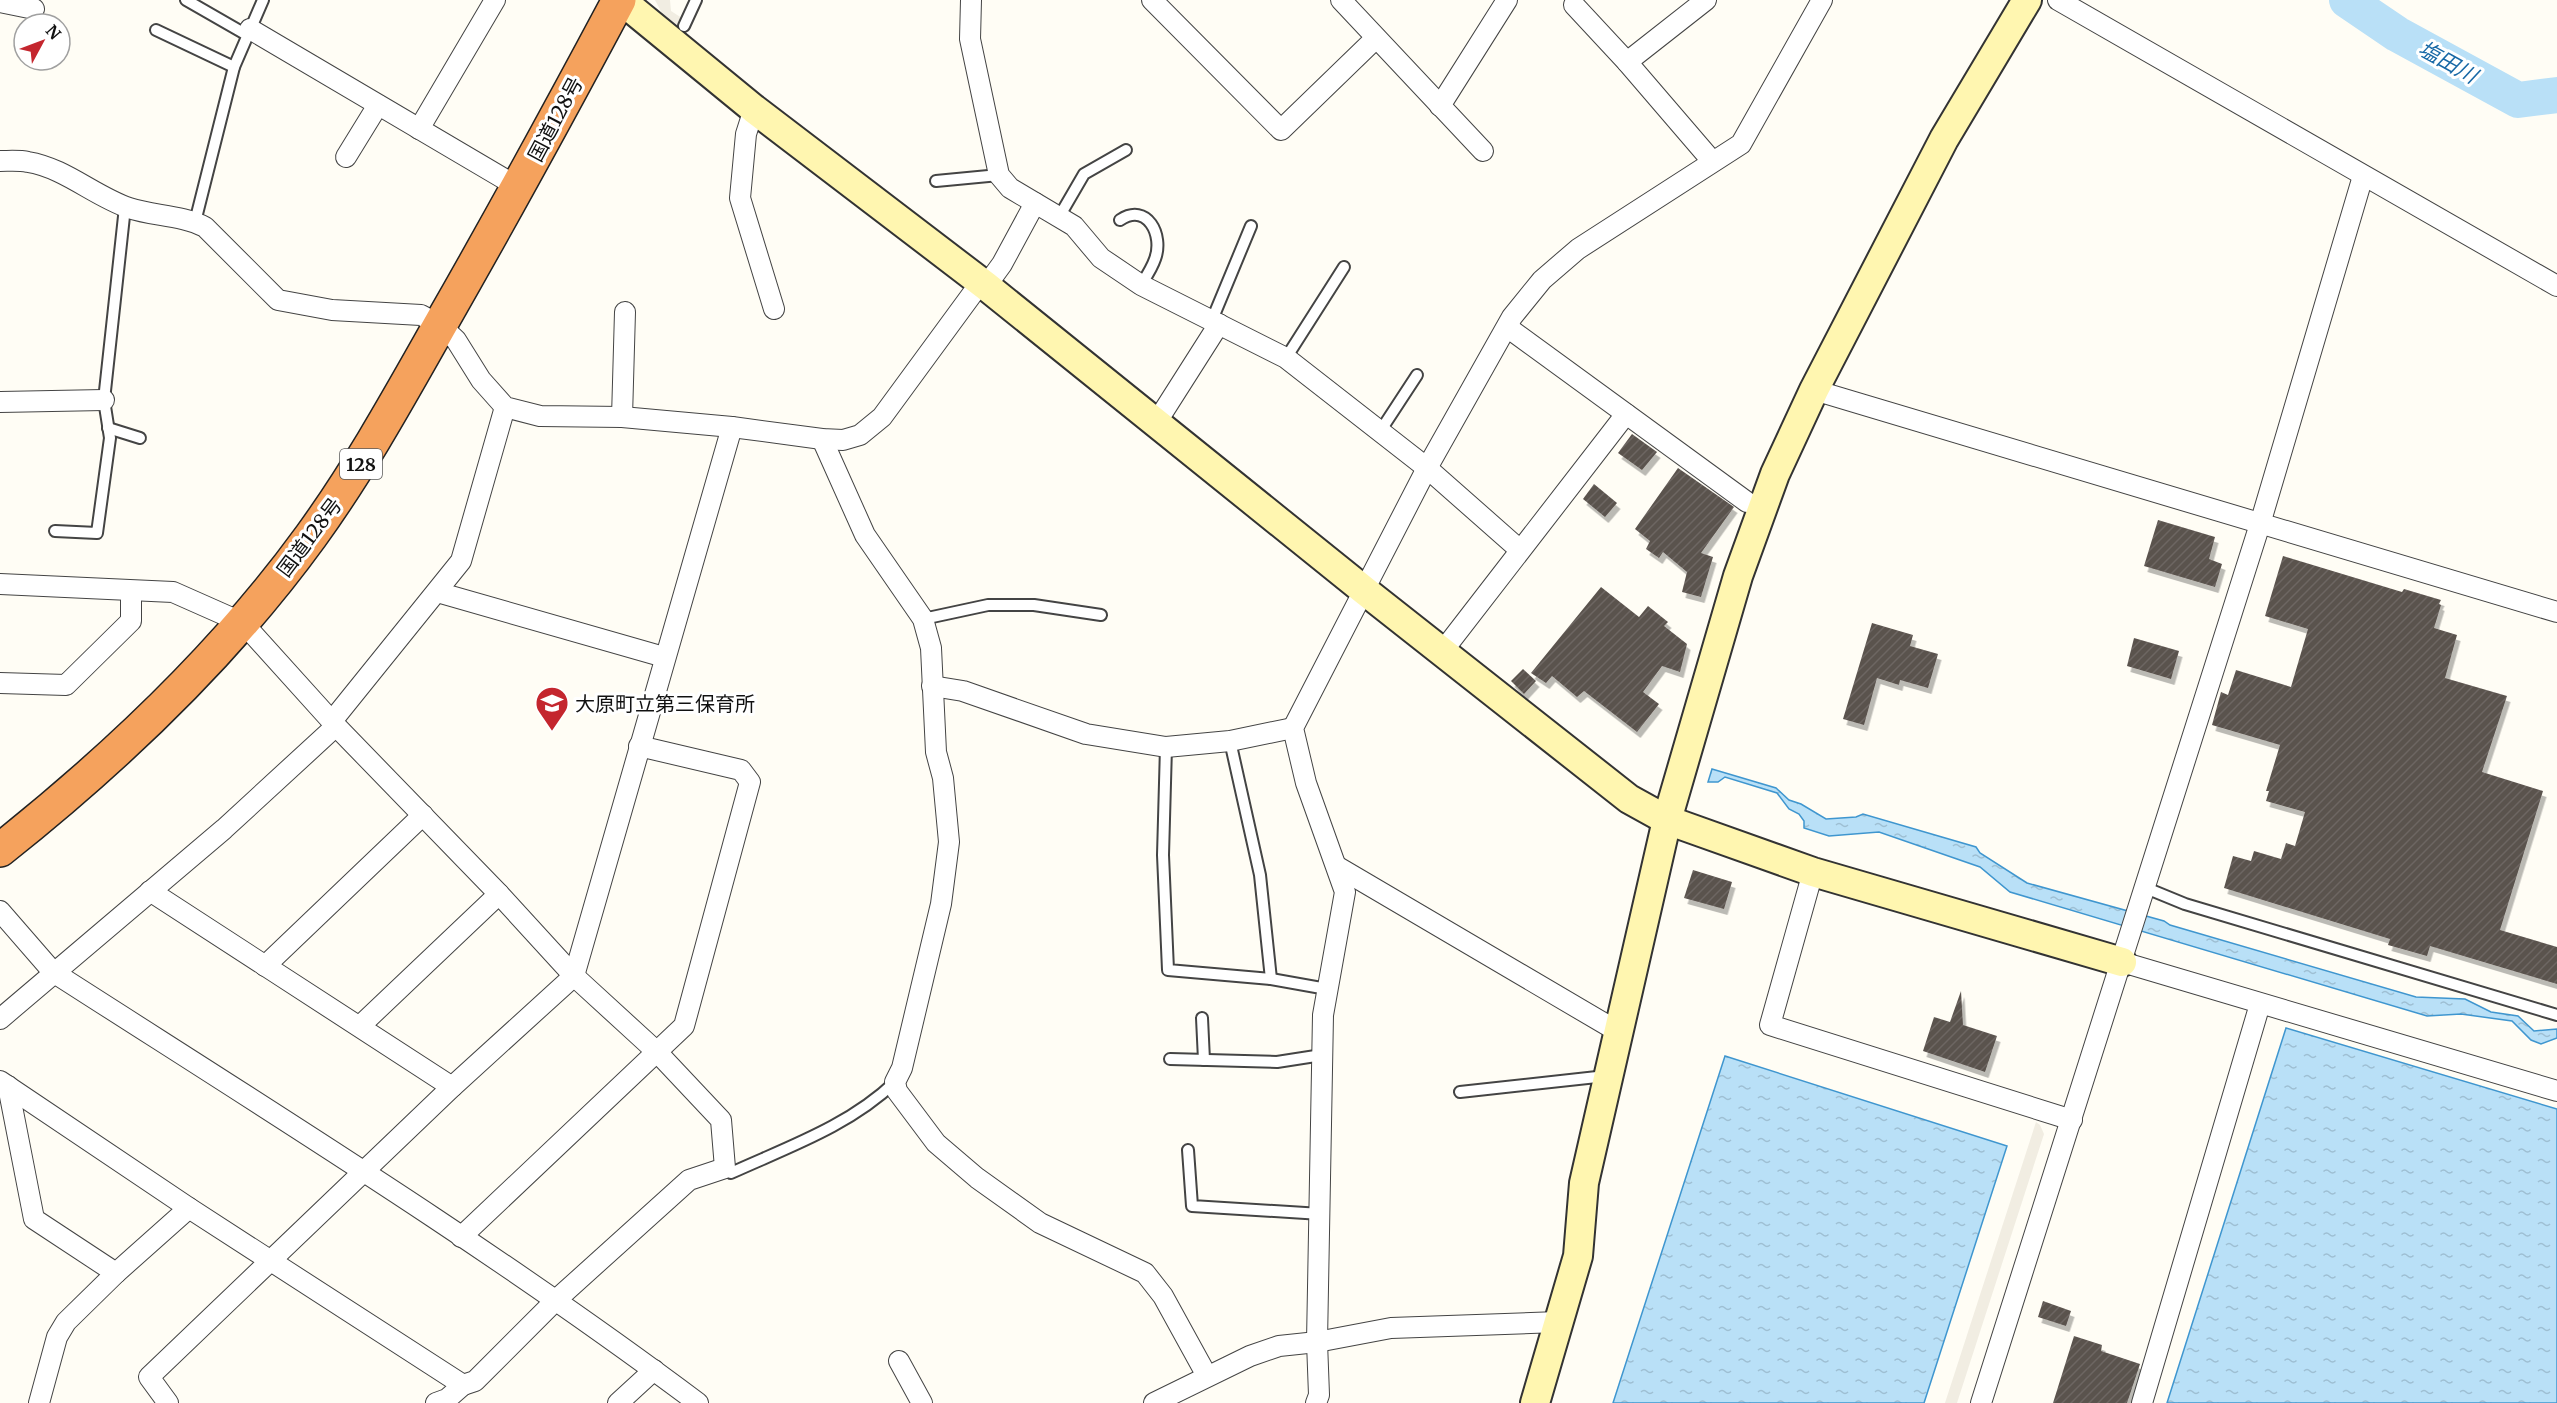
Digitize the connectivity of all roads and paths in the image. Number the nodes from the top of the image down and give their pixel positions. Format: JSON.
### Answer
{"nodes":[{"id":1,"x":186,"y":0,"type":"edge"},
{"id":2,"x":263,"y":0,"type":"edge"},
{"id":3,"x":495,"y":0,"type":"edge"},
{"id":4,"x":620,"y":0,"type":"edge"},
{"id":5,"x":696,"y":0,"type":"edge"},
{"id":6,"x":971,"y":0,"type":"edge"},
{"id":7,"x":1152,"y":0,"type":"edge"},
{"id":8,"x":1341,"y":0,"type":"edge"},
{"id":9,"x":1507,"y":0,"type":"edge"},
{"id":10,"x":1706,"y":0,"type":"edge"},
{"id":11,"x":1822,"y":0,"type":"edge"},
{"id":12,"x":2027,"y":0,"type":"edge"},
{"id":13,"x":2058,"y":0,"type":"edge"},
{"id":14,"x":0,"y":2,"type":"edge"},
{"id":15,"x":1572,"y":2,"type":"edge"},
{"id":16,"x":34,"y":9,"type":"dead end"},
{"id":17,"x":684,"y":26,"type":"dead end"},
{"id":18,"x":156,"y":30,"type":"dead end"},
{"id":19,"x":248,"y":32,"type":"junction"},
{"id":20,"x":1376,"y":38,"type":"junction"},
{"id":21,"x":1627,"y":62,"type":"junction"},
{"id":22,"x":234,"y":68,"type":"junction"},
{"id":23,"x":378,"y":105,"type":"junction"},
{"id":24,"x":1440,"y":106,"type":"junction"},
{"id":25,"x":754,"y":109,"type":"junction"},
{"id":26,"x":419,"y":129,"type":"junction"},
{"id":27,"x":1126,"y":150,"type":"dead end"},
{"id":28,"x":1483,"y":151,"type":"dead end"},
{"id":29,"x":346,"y":157,"type":"dead end"},
{"id":30,"x":0,"y":161,"type":"edge"},
{"id":31,"x":1712,"y":161,"type":"junction"},
{"id":32,"x":999,"y":175,"type":"junction"},
{"id":33,"x":2363,"y":176,"type":"junction"},
{"id":34,"x":936,"y":181,"type":"dead end"},
{"id":35,"x":518,"y":187,"type":"junction"},
{"id":36,"x":1035,"y":202,"type":"junction"},
{"id":37,"x":125,"y":207,"type":"junction"},
{"id":38,"x":1059,"y":217,"type":"junction"},
{"id":39,"x":1120,"y":220,"type":"dead end"},
{"id":40,"x":195,"y":222,"type":"junction"},
{"id":41,"x":1251,"y":226,"type":"dead end"},
{"id":42,"x":1344,"y":267,"type":"dead end"},
{"id":43,"x":984,"y":284,"type":"junction"},
{"id":44,"x":1141,"y":285,"type":"junction"},
{"id":45,"x":2557,"y":286,"type":"edge"},
{"id":46,"x":774,"y":309,"type":"dead end"},
{"id":47,"x":625,"y":312,"type":"dead end"},
{"id":48,"x":1216,"y":322,"type":"junction"},
{"id":49,"x":440,"y":325,"type":"junction"},
{"id":50,"x":1507,"y":327,"type":"junction"},
{"id":51,"x":1286,"y":358,"type":"junction"},
{"id":52,"x":1417,"y":375,"type":"dead end"},
{"id":53,"x":1814,"y":390,"type":"junction"},
{"id":54,"x":104,"y":400,"type":"junction"},
{"id":55,"x":0,"y":402,"type":"edge"},
{"id":56,"x":505,"y":407,"type":"junction"},
{"id":57,"x":1626,"y":414,"type":"junction"},
{"id":58,"x":622,"y":417,"type":"junction"},
{"id":59,"x":1156,"y":423,"type":"junction"},
{"id":60,"x":732,"y":427,"type":"junction"},
{"id":61,"x":108,"y":428,"type":"junction"},
{"id":62,"x":1381,"y":430,"type":"junction"},
{"id":63,"x":140,"y":438,"type":"dead end"},
{"id":64,"x":822,"y":439,"type":"junction"},
{"id":65,"x":1427,"y":468,"type":"junction"},
{"id":66,"x":1747,"y":502,"type":"dead end"},
{"id":67,"x":2260,"y":524,"type":"junction"},
{"id":68,"x":55,"y":531,"type":"dead end"},
{"id":69,"x":1520,"y":550,"type":"junction"},
{"id":70,"x":0,"y":584,"type":"edge"},
{"id":71,"x":131,"y":591,"type":"junction"},
{"id":72,"x":1365,"y":591,"type":"junction"},
{"id":73,"x":437,"y":592,"type":"junction"},
{"id":74,"x":2557,"y":612,"type":"edge"},
{"id":75,"x":1101,"y":615,"type":"dead end"},
{"id":76,"x":923,"y":619,"type":"junction"},
{"id":77,"x":243,"y":623,"type":"junction"},
{"id":78,"x":1442,"y":652,"type":"junction"},
{"id":79,"x":664,"y":657,"type":"junction"},
{"id":80,"x":0,"y":683,"type":"edge"},
{"id":81,"x":932,"y":686,"type":"junction"},
{"id":82,"x":334,"y":724,"type":"junction"},
{"id":83,"x":1293,"y":728,"type":"junction"},
{"id":84,"x":1230,"y":741,"type":"junction"},
{"id":85,"x":639,"y":746,"type":"junction"},
{"id":86,"x":1166,"y":747,"type":"junction"},
{"id":87,"x":423,"y":815,"type":"junction"},
{"id":88,"x":1667,"y":820,"type":"junction"},
{"id":89,"x":0,"y":850,"type":"edge"},
{"id":90,"x":1338,"y":867,"type":"junction"},
{"id":91,"x":1813,"y":872,"type":"junction"},
{"id":92,"x":2145,"y":890,"type":"junction"},
{"id":93,"x":150,"y":891,"type":"junction"},
{"id":94,"x":500,"y":894,"type":"junction"},
{"id":95,"x":0,"y":911,"type":"edge"},
{"id":96,"x":2122,"y":962,"type":"junction"},
{"id":97,"x":265,"y":966,"type":"junction"},
{"id":98,"x":53,"y":972,"type":"junction"},
{"id":99,"x":574,"y":976,"type":"junction"},
{"id":100,"x":1271,"y":979,"type":"junction"},
{"id":101,"x":1327,"y":989,"type":"junction"},
{"id":102,"x":2260,"y":1004,"type":"junction"},
{"id":103,"x":2557,"y":1016,"type":"edge"},
{"id":104,"x":1202,"y":1017,"type":"dead end"},
{"id":105,"x":0,"y":1019,"type":"edge"},
{"id":106,"x":360,"y":1026,"type":"junction"},
{"id":107,"x":1617,"y":1031,"type":"junction"},
{"id":108,"x":657,"y":1052,"type":"junction"},
{"id":109,"x":1322,"y":1055,"type":"junction"},
{"id":110,"x":1170,"y":1059,"type":"dead end"},
{"id":111,"x":1204,"y":1060,"type":"junction"},
{"id":112,"x":1607,"y":1076,"type":"junction"},
{"id":113,"x":895,"y":1082,"type":"junction"},
{"id":114,"x":4,"y":1084,"type":"edge"},
{"id":115,"x":452,"y":1087,"type":"junction"},
{"id":116,"x":2557,"y":1091,"type":"edge"},
{"id":117,"x":1460,"y":1092,"type":"dead end"},
{"id":118,"x":2072,"y":1120,"type":"junction"},
{"id":119,"x":1188,"y":1150,"type":"dead end"},
{"id":120,"x":725,"y":1168,"type":"junction"},
{"id":121,"x":364,"y":1172,"type":"junction"},
{"id":122,"x":189,"y":1208,"type":"junction"},
{"id":123,"x":1321,"y":1214,"type":"junction"},
{"id":124,"x":461,"y":1237,"type":"junction"},
{"id":125,"x":272,"y":1262,"type":"junction"},
{"id":126,"x":116,"y":1273,"type":"junction"},
{"id":127,"x":556,"y":1300,"type":"junction"},
{"id":128,"x":1558,"y":1322,"type":"junction"},
{"id":129,"x":1317,"y":1342,"type":"junction"},
{"id":130,"x":899,"y":1361,"type":"dead end"},
{"id":131,"x":654,"y":1370,"type":"junction"},
{"id":132,"x":1207,"y":1376,"type":"junction"},
{"id":133,"x":463,"y":1385,"type":"junction"},
{"id":134,"x":39,"y":1403,"type":"edge"},
{"id":135,"x":168,"y":1403,"type":"edge"},
{"id":136,"x":436,"y":1403,"type":"edge"},
{"id":137,"x":618,"y":1403,"type":"edge"},
{"id":138,"x":698,"y":1403,"type":"edge"},
{"id":139,"x":922,"y":1403,"type":"edge"},
{"id":140,"x":1154,"y":1403,"type":"edge"},
{"id":141,"x":1316,"y":1403,"type":"edge"},
{"id":142,"x":1535,"y":1403,"type":"edge"},
{"id":143,"x":1980,"y":1403,"type":"edge"},
{"id":144,"x":2142,"y":1403,"type":"edge"}],
"edges":[{"from":1,"to":19,"type":"lane"},
{"from":2,"to":19,"type":"lane"},
{"from":3,"to":26,"type":"street"},
{"from":4,"to":25,"type":"street"},
{"from":4,"to":35,"type":"highway","name":"国道128号","number":"128"},
{"from":5,"to":17,"type":"lane"},
{"from":6,"to":32,"type":"street"},
{"from":7,"to":20,"type":"street"},
{"from":8,"to":20,"type":"street"},
{"from":9,"to":24,"type":"street"},
{"from":10,"to":21,"type":"street"},
{"from":11,"to":31,"type":"street"},
{"from":12,"to":53,"type":"street"},
{"from":13,"to":33,"type":"street"},
{"from":14,"to":16,"type":"street"},
{"from":15,"to":21,"type":"street"},
{"from":18,"to":22,"type":"lane"},
{"from":19,"to":22,"type":"lane"},
{"from":19,"to":23,"type":"street"},
{"from":20,"to":24,"type":"street"},
{"from":21,"to":31,"type":"street"},
{"from":22,"to":40,"type":"lane"},
{"from":23,"to":26,"type":"street"},
{"from":23,"to":29,"type":"street"},
{"from":24,"to":28,"type":"street"},
{"from":25,"to":43,"type":"street"},
{"from":25,"to":46,"type":"street"},
{"from":26,"to":35,"type":"street"},
{"from":27,"to":38,"type":"lane"},
{"from":30,"to":37,"type":"street"},
{"from":31,"to":50,"type":"street"},
{"from":32,"to":34,"type":"lane"},
{"from":32,"to":36,"type":"street"},
{"from":33,"to":45,"type":"street"},
{"from":33,"to":67,"type":"street"},
{"from":35,"to":49,"type":"highway","name":"国道128号","number":"128"},
{"from":36,"to":38,"type":"street"},
{"from":36,"to":43,"type":"street"},
{"from":37,"to":40,"type":"street"},
{"from":37,"to":54,"type":"lane"},
{"from":38,"to":44,"type":"street"},
{"from":39,"to":44,"type":"lane"},
{"from":40,"to":49,"type":"street"},
{"from":41,"to":48,"type":"lane"},
{"from":42,"to":51,"type":"lane"},
{"from":43,"to":59,"type":"street"},
{"from":43,"to":64,"type":"street"},
{"from":44,"to":48,"type":"street"},
{"from":47,"to":58,"type":"street"},
{"from":48,"to":51,"type":"street"},
{"from":48,"to":59,"type":"street"},
{"from":49,"to":56,"type":"street"},
{"from":49,"to":77,"type":"highway","name":"国道128号","number":"128"},
{"from":50,"to":57,"type":"street"},
{"from":50,"to":65,"type":"street"},
{"from":51,"to":62,"type":"street"},
{"from":52,"to":62,"type":"lane"},
{"from":53,"to":67,"type":"street"},
{"from":53,"to":88,"type":"street"},
{"from":54,"to":55,"type":"street"},
{"from":54,"to":61,"type":"lane"},
{"from":56,"to":58,"type":"street"},
{"from":56,"to":73,"type":"street"},
{"from":57,"to":66,"type":"street"},
{"from":57,"to":69,"type":"street"},
{"from":58,"to":60,"type":"street"},
{"from":59,"to":72,"type":"street"},
{"from":60,"to":64,"type":"street"},
{"from":60,"to":79,"type":"street"},
{"from":61,"to":63,"type":"lane"},
{"from":61,"to":68,"type":"lane"},
{"from":62,"to":65,"type":"street"},
{"from":64,"to":76,"type":"street"},
{"from":65,"to":69,"type":"street"},
{"from":65,"to":72,"type":"street"},
{"from":67,"to":74,"type":"street"},
{"from":67,"to":92,"type":"street"},
{"from":69,"to":78,"type":"street"},
{"from":70,"to":71,"type":"street"},
{"from":71,"to":77,"type":"street"},
{"from":71,"to":80,"type":"street"},
{"from":72,"to":78,"type":"street"},
{"from":72,"to":83,"type":"street"},
{"from":73,"to":79,"type":"street"},
{"from":73,"to":82,"type":"street"},
{"from":75,"to":76,"type":"lane"},
{"from":76,"to":81,"type":"street"},
{"from":77,"to":82,"type":"street"},
{"from":77,"to":89,"type":"highway","name":"国道128号","number":"128"},
{"from":78,"to":88,"type":"street"},
{"from":79,"to":85,"type":"street"},
{"from":81,"to":86,"type":"street"},
{"from":81,"to":113,"type":"street"},
{"from":82,"to":87,"type":"street"},
{"from":82,"to":93,"type":"street"},
{"from":83,"to":84,"type":"street"},
{"from":83,"to":90,"type":"street"},
{"from":84,"to":86,"type":"street"},
{"from":84,"to":100,"type":"lane"},
{"from":85,"to":99,"type":"street"},
{"from":85,"to":108,"type":"street"},
{"from":86,"to":100,"type":"lane"},
{"from":87,"to":94,"type":"street"},
{"from":87,"to":97,"type":"street"},
{"from":88,"to":91,"type":"street"},
{"from":88,"to":107,"type":"street"},
{"from":90,"to":101,"type":"street"},
{"from":90,"to":107,"type":"street"},
{"from":91,"to":96,"type":"street"},
{"from":91,"to":118,"type":"street"},
{"from":92,"to":96,"type":"street"},
{"from":92,"to":103,"type":"lane"},
{"from":93,"to":97,"type":"street"},
{"from":93,"to":98,"type":"street"},
{"from":94,"to":99,"type":"street"},
{"from":94,"to":106,"type":"street"},
{"from":95,"to":98,"type":"street"},
{"from":96,"to":102,"type":"street"},
{"from":96,"to":118,"type":"street"},
{"from":97,"to":106,"type":"street"},
{"from":98,"to":105,"type":"street"},
{"from":98,"to":121,"type":"street"},
{"from":99,"to":108,"type":"street"},
{"from":99,"to":115,"type":"street"},
{"from":100,"to":101,"type":"lane"},
{"from":101,"to":109,"type":"street"},
{"from":102,"to":116,"type":"street"},
{"from":102,"to":144,"type":"street"},
{"from":104,"to":111,"type":"lane"},
{"from":106,"to":115,"type":"street"},
{"from":107,"to":112,"type":"street"},
{"from":108,"to":120,"type":"street"},
{"from":108,"to":124,"type":"street"},
{"from":109,"to":111,"type":"lane"},
{"from":109,"to":123,"type":"street"},
{"from":110,"to":111,"type":"lane"},
{"from":112,"to":117,"type":"lane"},
{"from":112,"to":128,"type":"street"},
{"from":113,"to":120,"type":"lane"},
{"from":113,"to":132,"type":"street"},
{"from":114,"to":122,"type":"street"},
{"from":114,"to":126,"type":"street"},
{"from":115,"to":121,"type":"street"},
{"from":118,"to":143,"type":"street"},
{"from":119,"to":123,"type":"lane"},
{"from":120,"to":127,"type":"street"},
{"from":121,"to":124,"type":"street"},
{"from":121,"to":125,"type":"street"},
{"from":122,"to":125,"type":"street"},
{"from":122,"to":126,"type":"street"},
{"from":123,"to":129,"type":"street"},
{"from":124,"to":127,"type":"street"},
{"from":125,"to":133,"type":"street"},
{"from":125,"to":135,"type":"street"},
{"from":126,"to":134,"type":"street"},
{"from":127,"to":131,"type":"street"},
{"from":127,"to":133,"type":"street"},
{"from":128,"to":129,"type":"street"},
{"from":128,"to":142,"type":"street"},
{"from":129,"to":132,"type":"street"},
{"from":129,"to":141,"type":"street"},
{"from":130,"to":139,"type":"street"},
{"from":131,"to":137,"type":"street"},
{"from":131,"to":138,"type":"street"},
{"from":132,"to":140,"type":"street"},
{"from":133,"to":136,"type":"street"}]}
